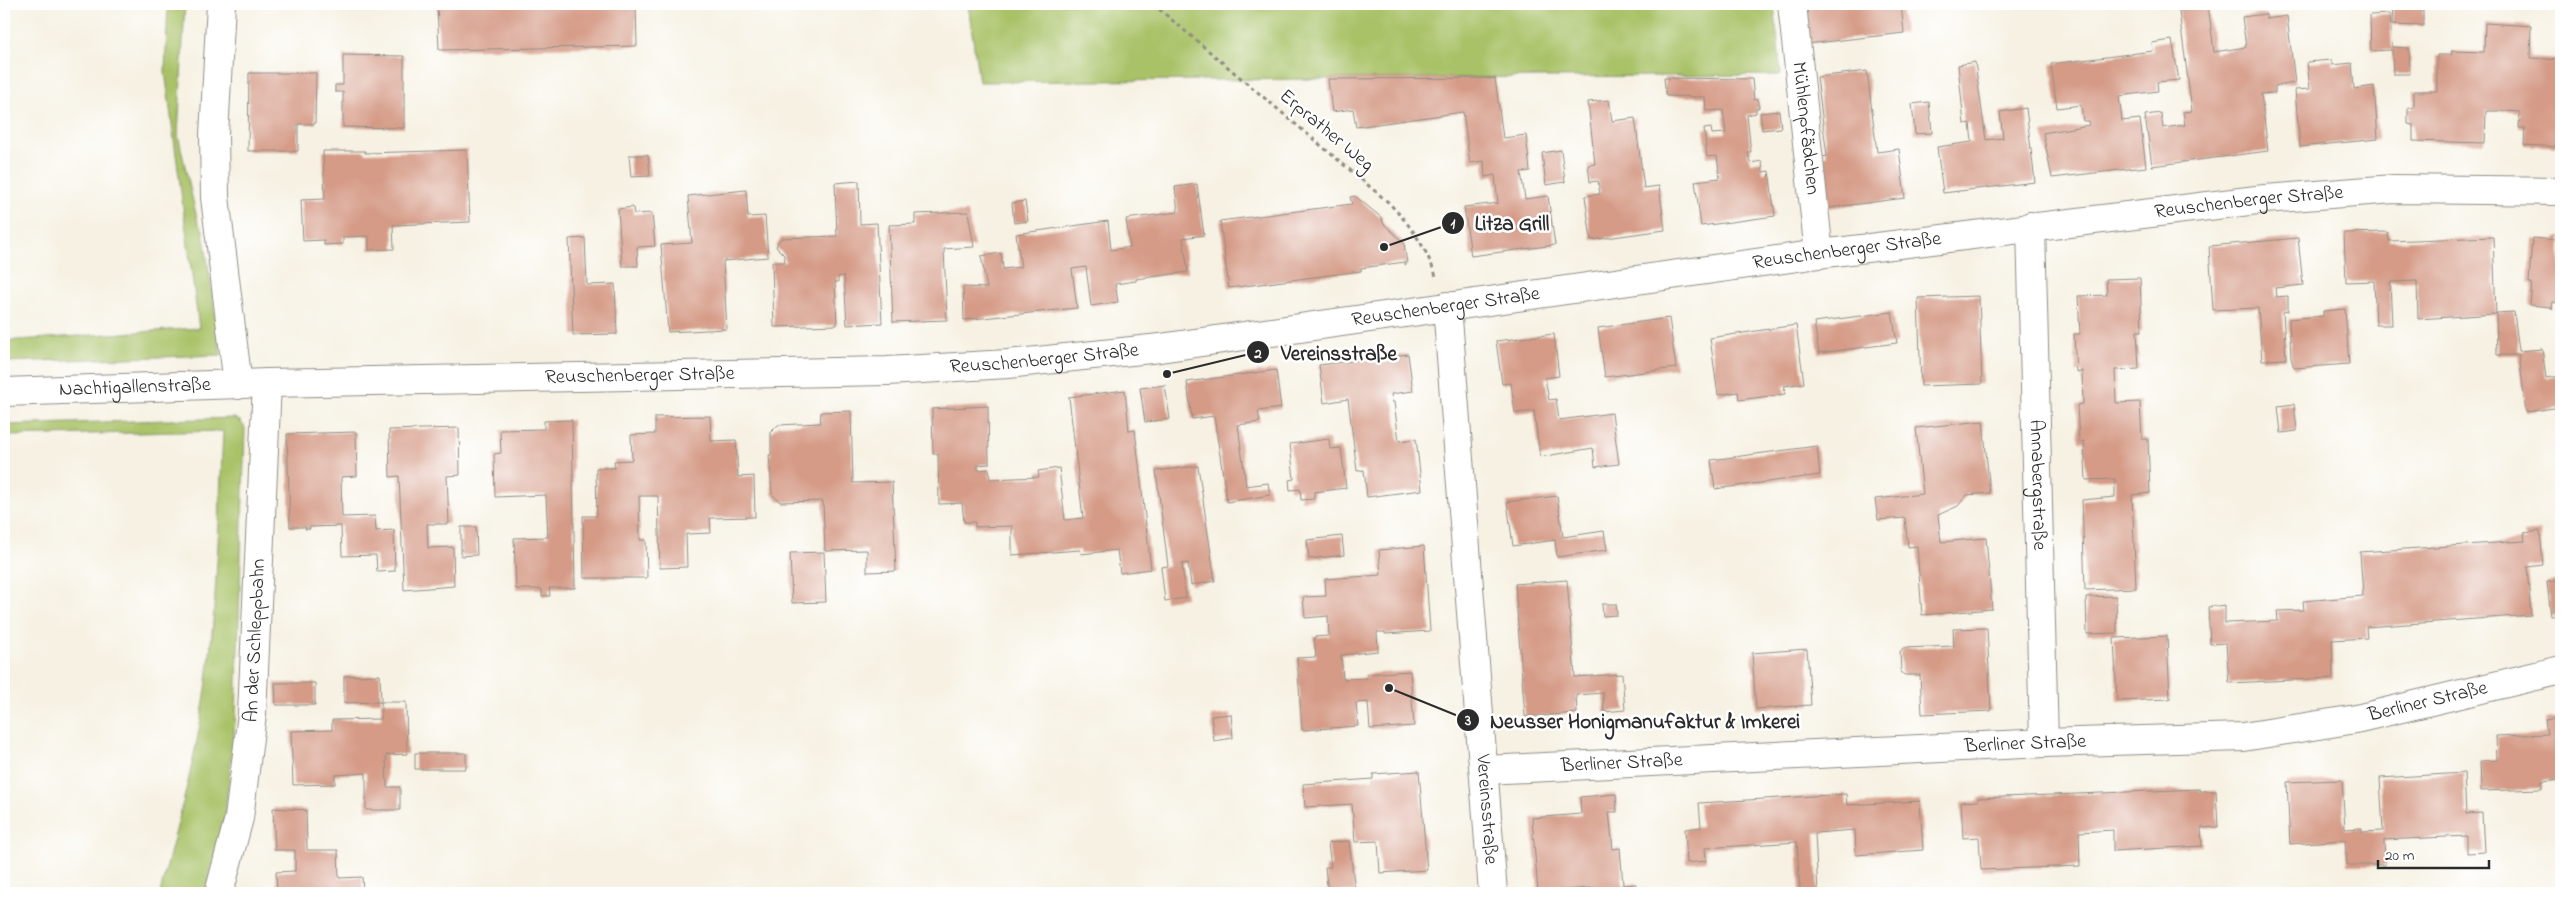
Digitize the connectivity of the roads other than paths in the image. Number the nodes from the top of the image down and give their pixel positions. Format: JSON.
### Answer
{"nodes":[{"id":1,"x":221,"y":4,"type":"edge"},
{"id":2,"x":1792,"y":4,"type":"edge"},
{"id":3,"x":2561,"y":191,"type":"edge"},
{"id":4,"x":2031,"y":226,"type":"junction"},
{"id":5,"x":1819,"y":254,"type":"junction"},
{"id":6,"x":1447,"y":306,"type":"junction"},
{"id":7,"x":267,"y":383,"type":"junction"},
{"id":8,"x":238,"y":385,"type":"junction"},
{"id":9,"x":4,"y":392,"type":"edge"},
{"id":10,"x":2561,"y":670,"type":"edge"},
{"id":11,"x":2044,"y":743,"type":"junction"},
{"id":12,"x":1484,"y":770,"type":"junction"},
{"id":13,"x":219,"y":893,"type":"edge"},
{"id":14,"x":1493,"y":893,"type":"edge"}],
"edges":[{"from":1,"to":8,"type":"main road"},
{"from":2,"to":5,"type":"main road","name":"Mühlenpfädchen"},
{"from":3,"to":4,"type":"main road","name":"Reuschenberger Straße"},
{"from":4,"to":5,"type":"main road","name":"Reuschenberger Straße"},
{"from":4,"to":11,"type":"main road","name":"Annabergstraße"},
{"from":5,"to":6,"type":"main road","name":"Reuschenberger Straße"},
{"from":6,"to":7,"type":"main road","name":"Reuschenberger Straße"},
{"from":6,"to":12,"type":"main road","name":"Vereinsstraße"},
{"from":7,"to":8,"type":"main road","name":"Nachtigallenstraße"},
{"from":7,"to":13,"type":"main road","name":"An der Schleppbahn"},
{"from":8,"to":9,"type":"main road","name":"Nachtigallenstraße"},
{"from":10,"to":11,"type":"main road","name":"Berliner Straße"},
{"from":11,"to":12,"type":"main road","name":"Berliner Straße"},
{"from":12,"to":14,"type":"main road","name":"Vereinsstraße"}]}
